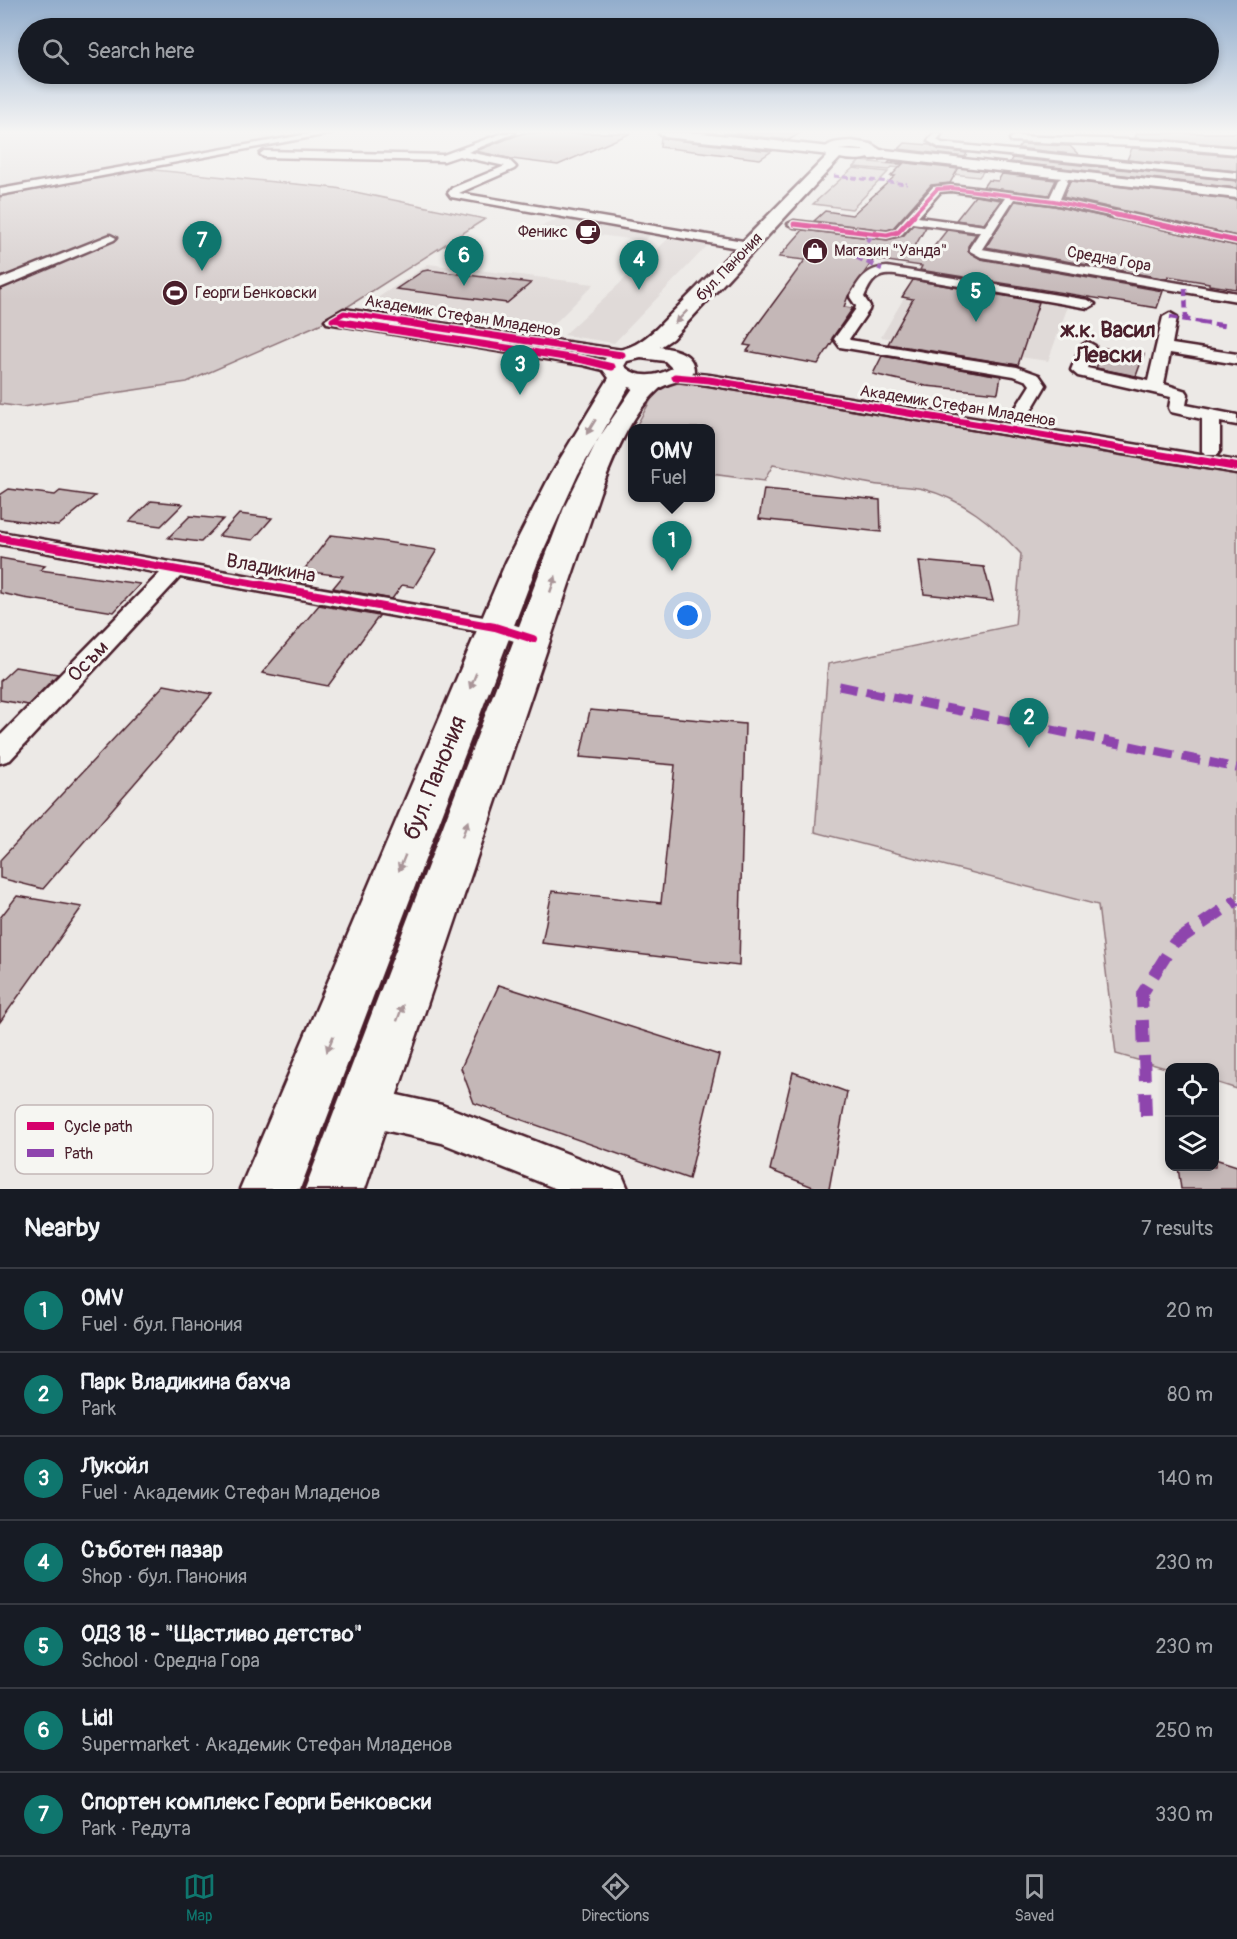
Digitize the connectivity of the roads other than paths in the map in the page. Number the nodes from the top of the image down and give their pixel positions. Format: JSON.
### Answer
{"nodes":[{"id":1,"x":19,"y":188,"type":"edge"},
{"id":2,"x":460,"y":188,"type":"edge"},
{"id":3,"x":808,"y":188,"type":"edge"},
{"id":4,"x":824,"y":188,"type":"edge"},
{"id":5,"x":940,"y":188,"type":"edge"},
{"id":6,"x":948,"y":188,"type":"edge"},
{"id":7,"x":1059,"y":188,"type":"edge"},
{"id":8,"x":1191,"y":188,"type":"edge"},
{"id":9,"x":0,"y":192,"type":"edge"},
{"id":10,"x":1237,"y":194,"type":"edge"},
{"id":11,"x":1012,"y":195,"type":"junction"},
{"id":12,"x":1054,"y":201,"type":"junction"},
{"id":13,"x":910,"y":219,"type":"junction"},
{"id":14,"x":794,"y":224,"type":"junction"},
{"id":15,"x":987,"y":230,"type":"junction"},
{"id":16,"x":110,"y":238,"type":"dead end"},
{"id":17,"x":1237,"y":241,"type":"edge"},
{"id":18,"x":753,"y":254,"type":"junction"},
{"id":19,"x":0,"y":284,"type":"edge"},
{"id":20,"x":1237,"y":297,"type":"edge"},
{"id":21,"x":1088,"y":304,"type":"dead end"},
{"id":22,"x":1170,"y":317,"type":"dead end"},
{"id":23,"x":686,"y":337,"type":"dead end"},
{"id":24,"x":1088,"y":346,"type":"dead end"},
{"id":25,"x":1163,"y":347,"type":"junction"},
{"id":26,"x":1237,"y":359,"type":"edge"},
{"id":27,"x":624,"y":362,"type":"junction"},
{"id":28,"x":671,"y":369,"type":"junction"},
{"id":29,"x":1155,"y":387,"type":"junction"},
{"id":30,"x":1211,"y":417,"type":"junction"},
{"id":31,"x":1017,"y":420,"type":"junction"},
{"id":32,"x":1237,"y":420,"type":"edge"},
{"id":33,"x":1211,"y":451,"type":"junction"},
{"id":34,"x":1237,"y":455,"type":"edge"},
{"id":35,"x":1237,"y":467,"type":"edge"},
{"id":36,"x":0,"y":538,"type":"edge"},
{"id":37,"x":176,"y":569,"type":"junction"},
{"id":38,"x":514,"y":633,"type":"junction"},
{"id":39,"x":0,"y":753,"type":"edge"},
{"id":40,"x":366,"y":1107,"type":"junction"},
{"id":41,"x":270,"y":1189,"type":"edge"},
{"id":42,"x":335,"y":1189,"type":"edge"},
{"id":43,"x":608,"y":1189,"type":"edge"}],
"edges":[{"from":1,"to":9,"type":"street"},
{"from":2,"to":18,"type":"street"},
{"from":3,"to":18,"type":"main road","name":"бул. Панония"},
{"from":4,"to":14,"type":"main road","name":"бул. Панония"},
{"from":5,"to":13,"type":"street"},
{"from":6,"to":11,"type":"street"},
{"from":7,"to":12,"type":"street"},
{"from":8,"to":10,"type":"main road"},
{"from":11,"to":12,"type":"street"},
{"from":11,"to":15,"type":"street"},
{"from":12,"to":17,"type":"street"},
{"from":13,"to":14,"type":"street"},
{"from":13,"to":15,"type":"street"},
{"from":14,"to":18,"type":"main road","name":"бул. Панония"},
{"from":15,"to":20,"type":"street","name":"Средна Гора"},
{"from":16,"to":19,"type":"street"},
{"from":18,"to":27,"type":"main road","name":"бул. Панония","one_way":true},
{"from":21,"to":31,"type":"street"},
{"from":22,"to":25,"type":"street"},
{"from":23,"to":28,"type":"main road","name":"бул. Панония"},
{"from":24,"to":29,"type":"street"},
{"from":25,"to":26,"type":"street"},
{"from":25,"to":29,"type":"street"},
{"from":27,"to":27,"type":"street","name":"Академик Стефан Младенов"},
{"from":27,"to":28,"type":"main road"},
{"from":27,"to":28,"type":"main road"},
{"from":27,"to":38,"type":"main road","name":"бул. Панония","one_way":true},
{"from":28,"to":31,"type":"street","name":"Академик Стефан Младенов"},
{"from":28,"to":35,"type":"street","name":"Академик Стефан Младенов"},
{"from":38,"to":28,"type":"main road","name":"бул. Панония","one_way":true},
{"from":29,"to":30,"type":"street"},
{"from":30,"to":32,"type":"street"},
{"from":30,"to":33,"type":"street"},
{"from":31,"to":33,"type":"street","name":"Академик Стефан Младенов"},
{"from":33,"to":34,"type":"street","name":"Академик Стефан Младенов"},
{"from":36,"to":37,"type":"street","name":"Владикина"},
{"from":37,"to":38,"type":"street","name":"Владикина"},
{"from":37,"to":39,"type":"street","name":"Осъм"},
{"from":40,"to":38,"type":"main road","name":"бул. Панония","one_way":true},
{"from":38,"to":41,"type":"main road","name":"бул. Панония","one_way":true},
{"from":40,"to":42,"type":"main road","name":"бул. Панония"},
{"from":40,"to":43,"type":"street"}]}
